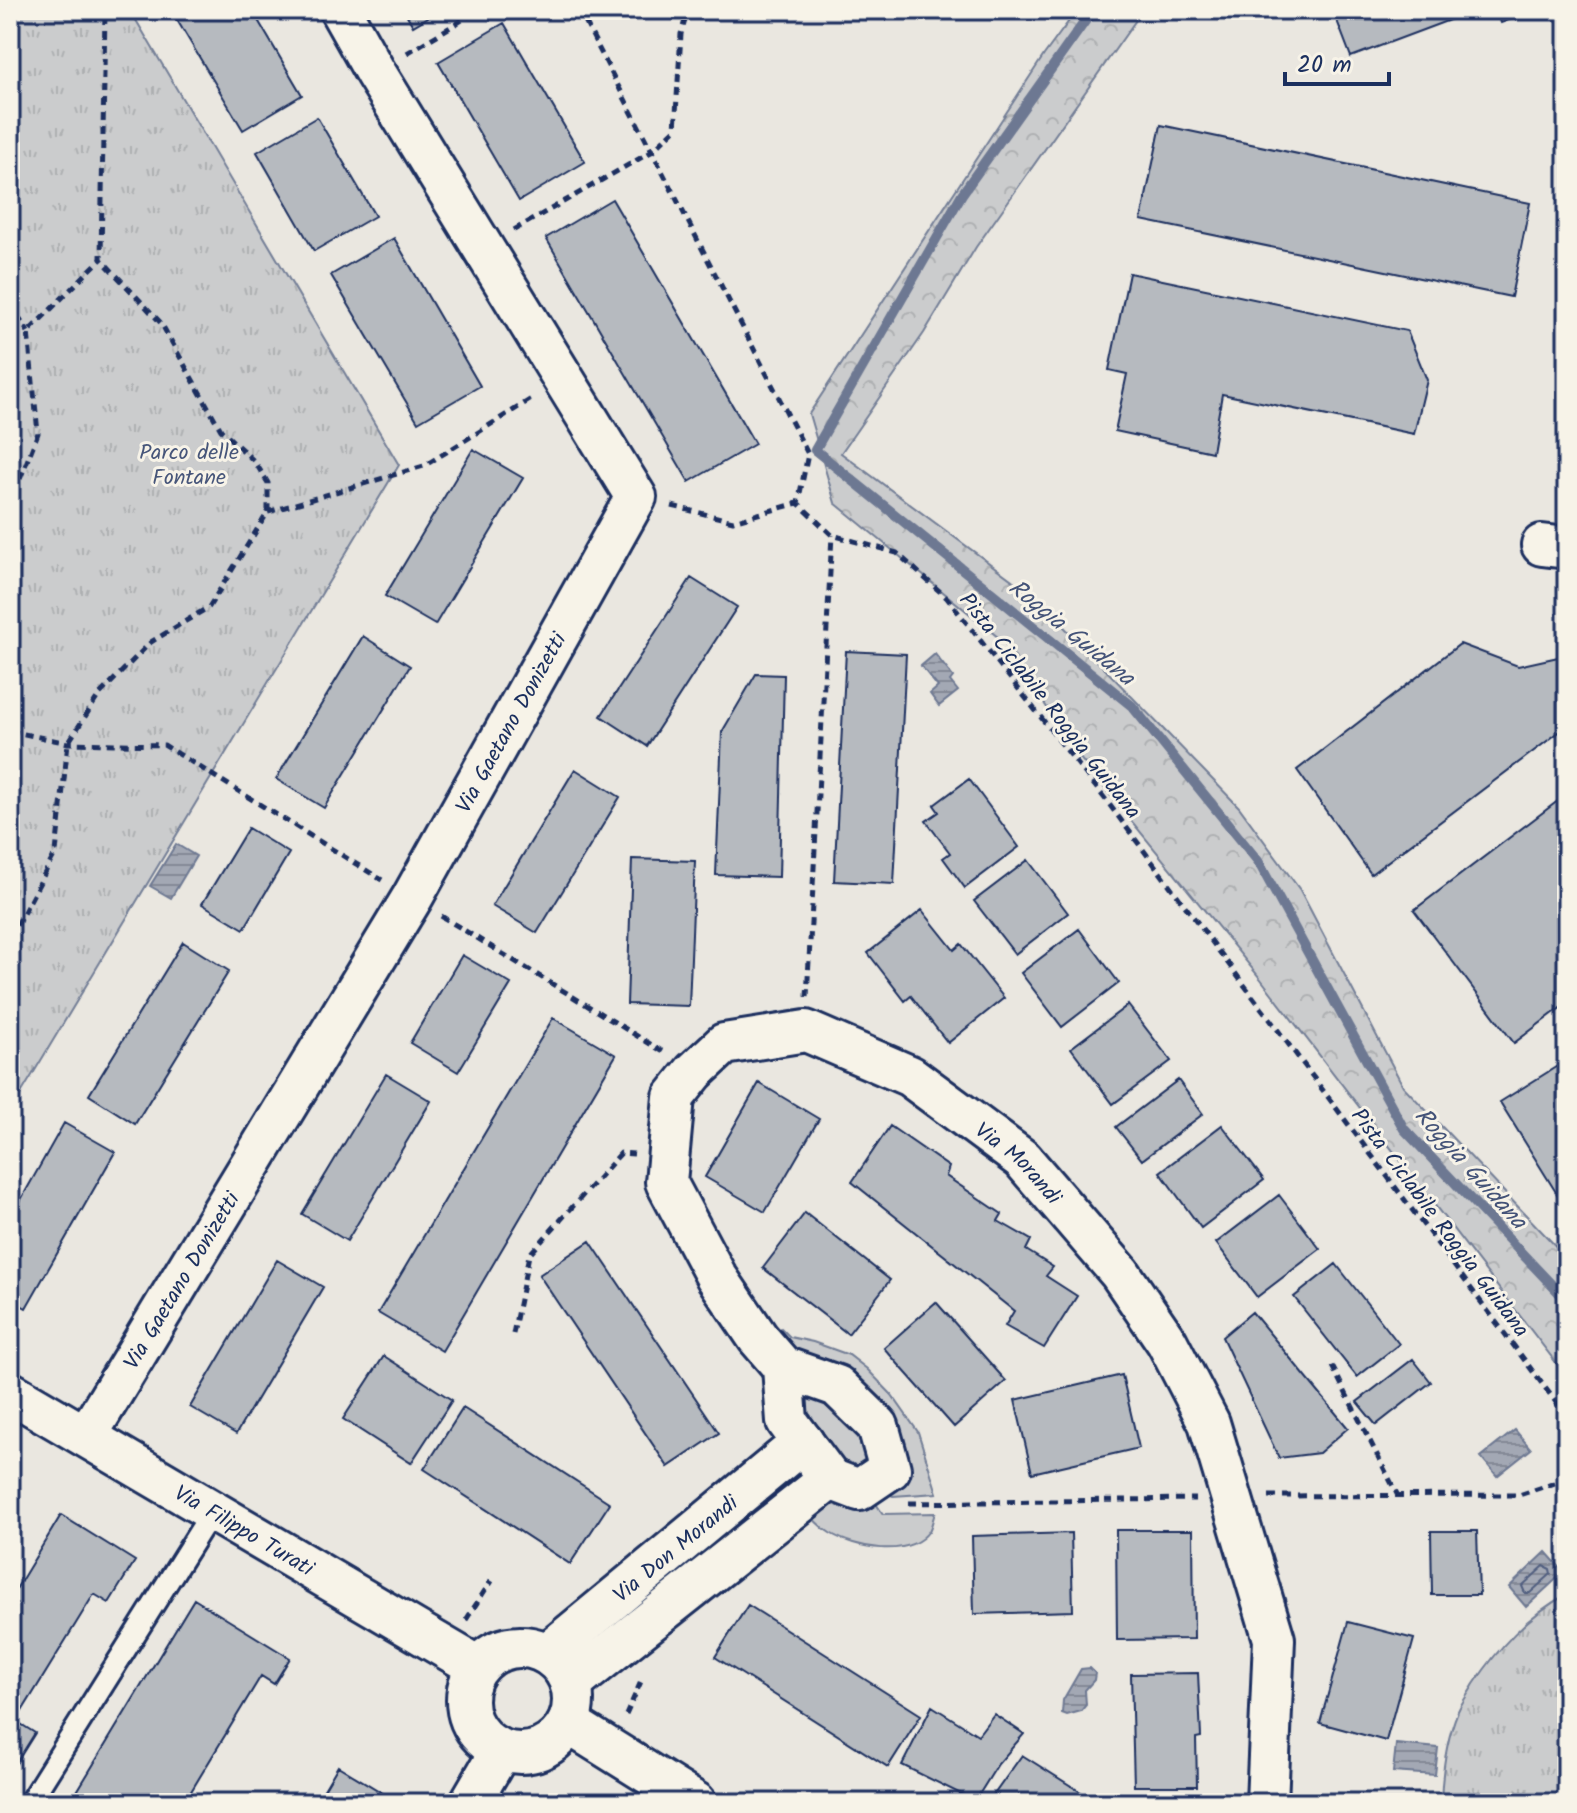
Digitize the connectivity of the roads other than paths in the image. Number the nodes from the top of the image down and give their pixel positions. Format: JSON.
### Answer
{"nodes":[{"id":1,"x":340,"y":10,"type":"edge"},
{"id":2,"x":783,"y":1367,"type":"junction"},
{"id":3,"x":10,"y":1392,"type":"edge"},
{"id":4,"x":84,"y":1434,"type":"junction"},
{"id":5,"x":803,"y":1442,"type":"junction"},
{"id":6,"x":830,"y":1479,"type":"junction"},
{"id":7,"x":213,"y":1510,"type":"junction"},
{"id":8,"x":478,"y":1667,"type":"junction"},
{"id":9,"x":559,"y":1669,"type":"junction"},
{"id":10,"x":568,"y":1723,"type":"junction"},
{"id":11,"x":501,"y":1750,"type":"junction"},
{"id":12,"x":29,"y":1803,"type":"edge"},
{"id":13,"x":470,"y":1803,"type":"edge"},
{"id":14,"x":696,"y":1803,"type":"edge"},
{"id":15,"x":1267,"y":1803,"type":"edge"}],
"edges":[{"from":1,"to":4,"type":"street","name":"Via Gaetano Donizetti"},
{"from":2,"to":5,"type":"street"},
{"from":2,"to":6,"type":"street"},
{"from":2,"to":15,"type":"street","name":"Via Morandi"},
{"from":3,"to":4,"type":"street","name":"Via Filippo Turati"},
{"from":4,"to":7,"type":"street","name":"Via Filippo Turati"},
{"from":5,"to":6,"type":"street"},
{"from":5,"to":9,"type":"street","name":"Via Don Morandi"},
{"from":6,"to":9,"type":"street","name":"Via Don Morandi"},
{"from":7,"to":8,"type":"street","name":"Via Filippo Turati"},
{"from":7,"to":12,"type":"lane"},
{"from":8,"to":9,"type":"street"},
{"from":8,"to":11,"type":"street"},
{"from":9,"to":10,"type":"street"},
{"from":10,"to":11,"type":"street"},
{"from":10,"to":14,"type":"street"},
{"from":11,"to":13,"type":"street"}]}
